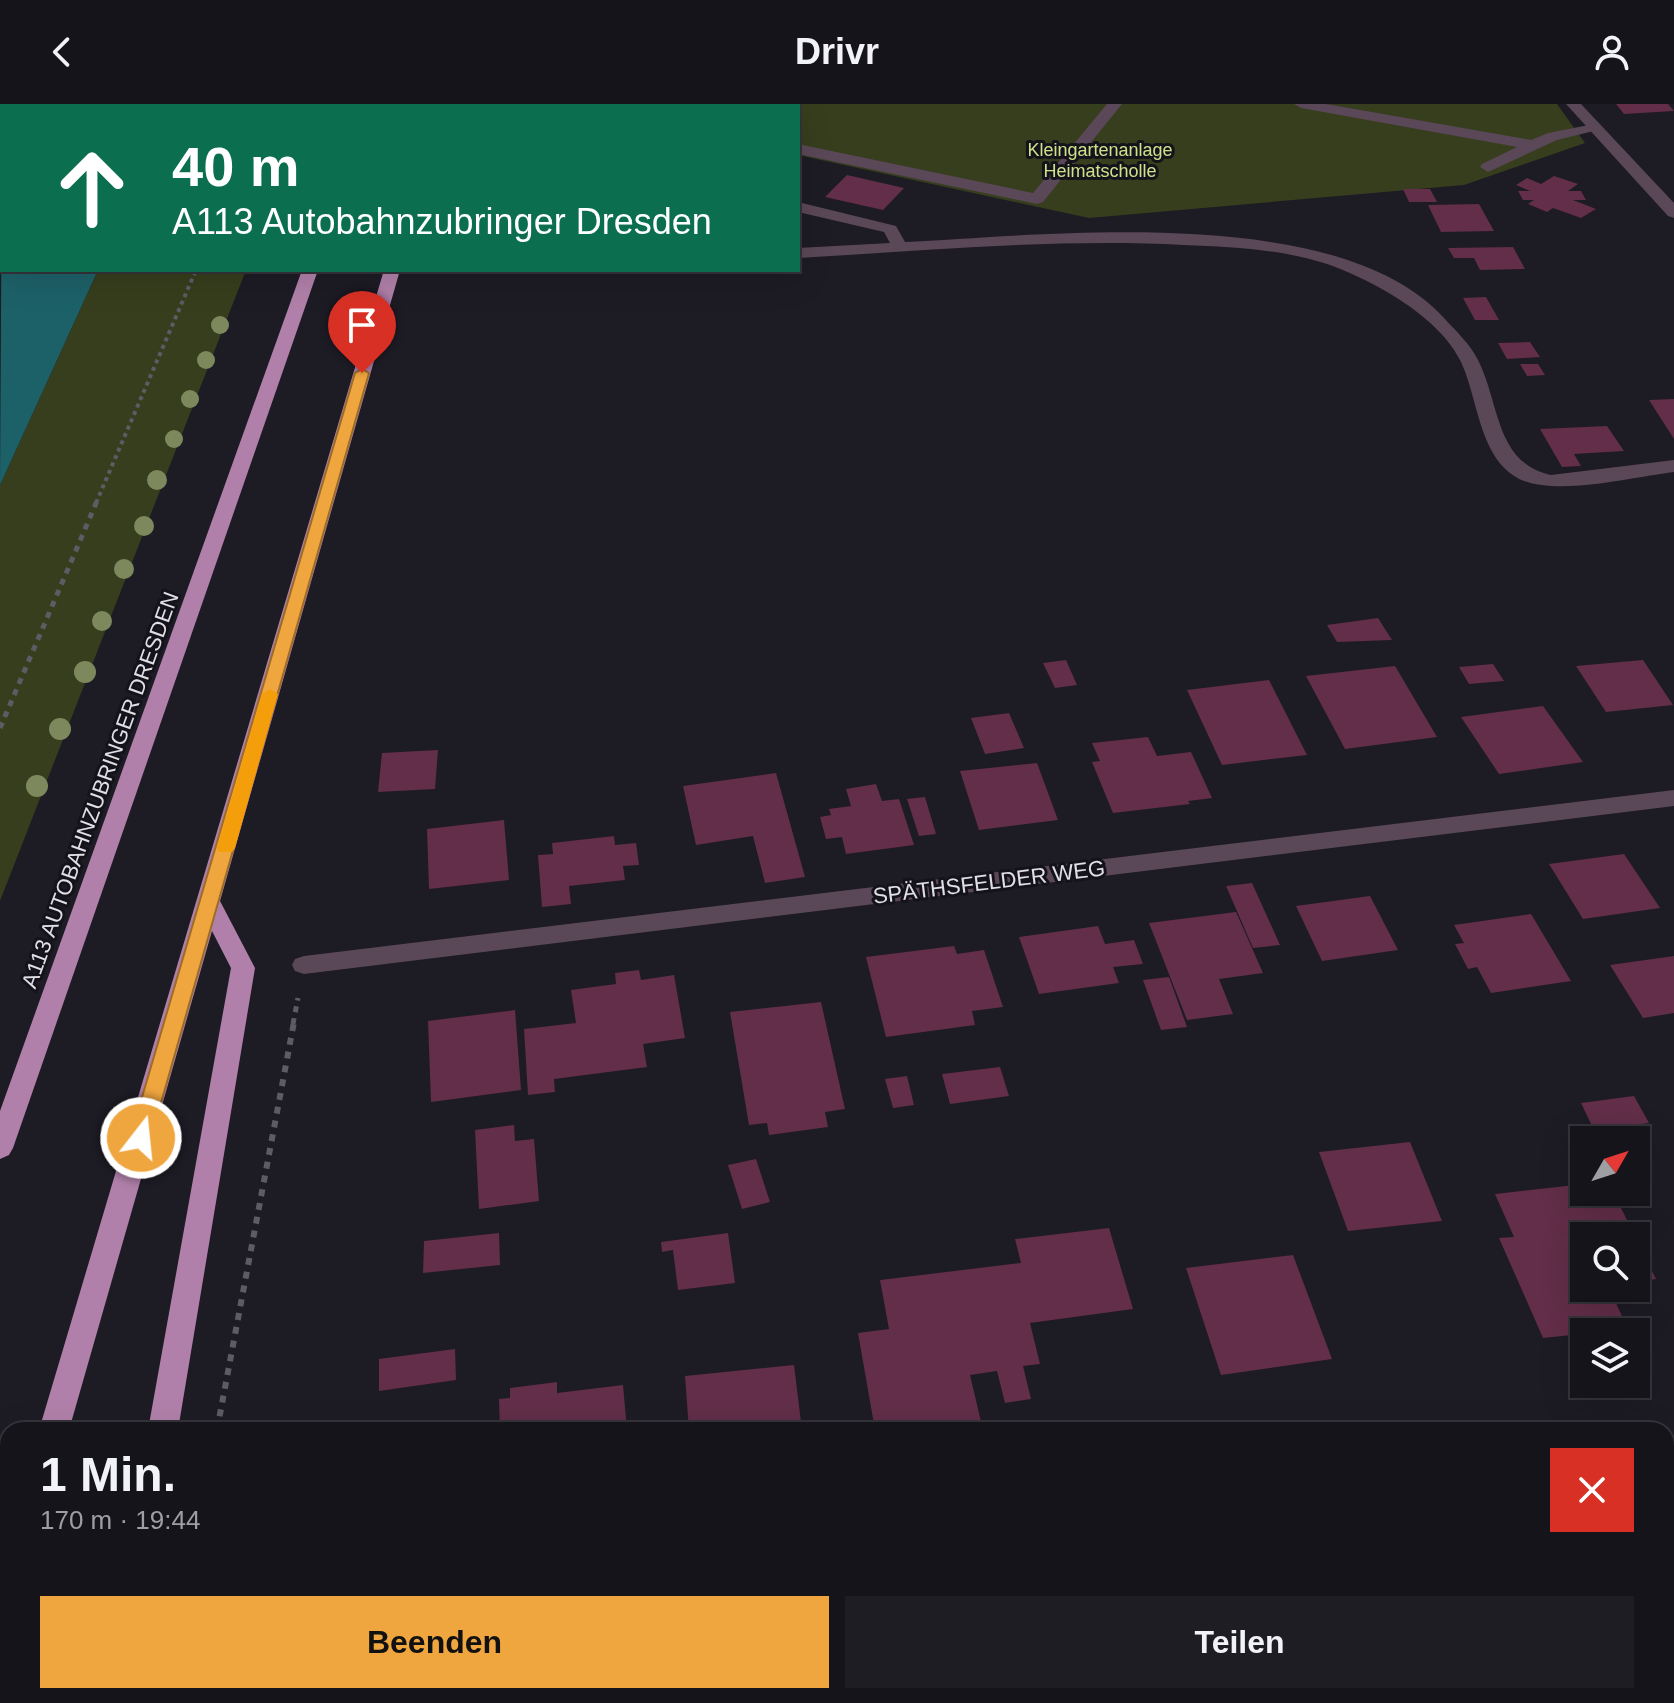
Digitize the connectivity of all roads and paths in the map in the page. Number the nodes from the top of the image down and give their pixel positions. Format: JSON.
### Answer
{"nodes":[{"id":1,"x":1115,"y":104,"type":"edge"},
{"id":2,"x":1301,"y":104,"type":"edge"},
{"id":3,"x":1573,"y":104,"type":"edge"},
{"id":4,"x":1594,"y":129,"type":"junction"},
{"id":5,"x":1531,"y":145,"type":"junction"},
{"id":6,"x":800,"y":149,"type":"edge"},
{"id":7,"x":1488,"y":167,"type":"dead end"},
{"id":8,"x":800,"y":207,"type":"edge"},
{"id":9,"x":1674,"y":213,"type":"edge"},
{"id":10,"x":901,"y":249,"type":"junction"},
{"id":11,"x":800,"y":253,"type":"edge"},
{"id":12,"x":195,"y":272,"type":"edge"},
{"id":13,"x":309,"y":272,"type":"edge"},
{"id":14,"x":390,"y":277,"type":"edge"},
{"id":15,"x":1674,"y":466,"type":"edge"},
{"id":16,"x":0,"y":728,"type":"edge"},
{"id":17,"x":1674,"y":798,"type":"edge"},
{"id":18,"x":210,"y":904,"type":"junction"},
{"id":19,"x":304,"y":965,"type":"joint"},
{"id":20,"x":0,"y":1148,"type":"edge"},
{"id":21,"x":56,"y":1422,"type":"edge"},
{"id":22,"x":164,"y":1422,"type":"edge"},
{"id":23,"x":218,"y":1422,"type":"edge"}],
"edges":[{"from":1,"to":6,"type":"street"},
{"from":2,"to":5,"type":"street"},
{"from":3,"to":4,"type":"street"},
{"from":4,"to":5,"type":"street"},
{"from":4,"to":9,"type":"street"},
{"from":5,"to":7,"type":"street"},
{"from":8,"to":10,"type":"street"},
{"from":10,"to":11,"type":"street"},
{"from":10,"to":15,"type":"street"},
{"from":12,"to":16,"type":"path"},
{"from":13,"to":20,"type":"highway","name":"A113 AUTOBAHNZUBRINGER DRESDEN"},
{"from":14,"to":18,"type":"highway"},
{"from":17,"to":19,"type":"street","name":"SPÄTHSFELDER WEG"},
{"from":18,"to":21,"type":"highway"},
{"from":18,"to":22,"type":"highway"},
{"from":19,"to":23,"type":"path"}]}
